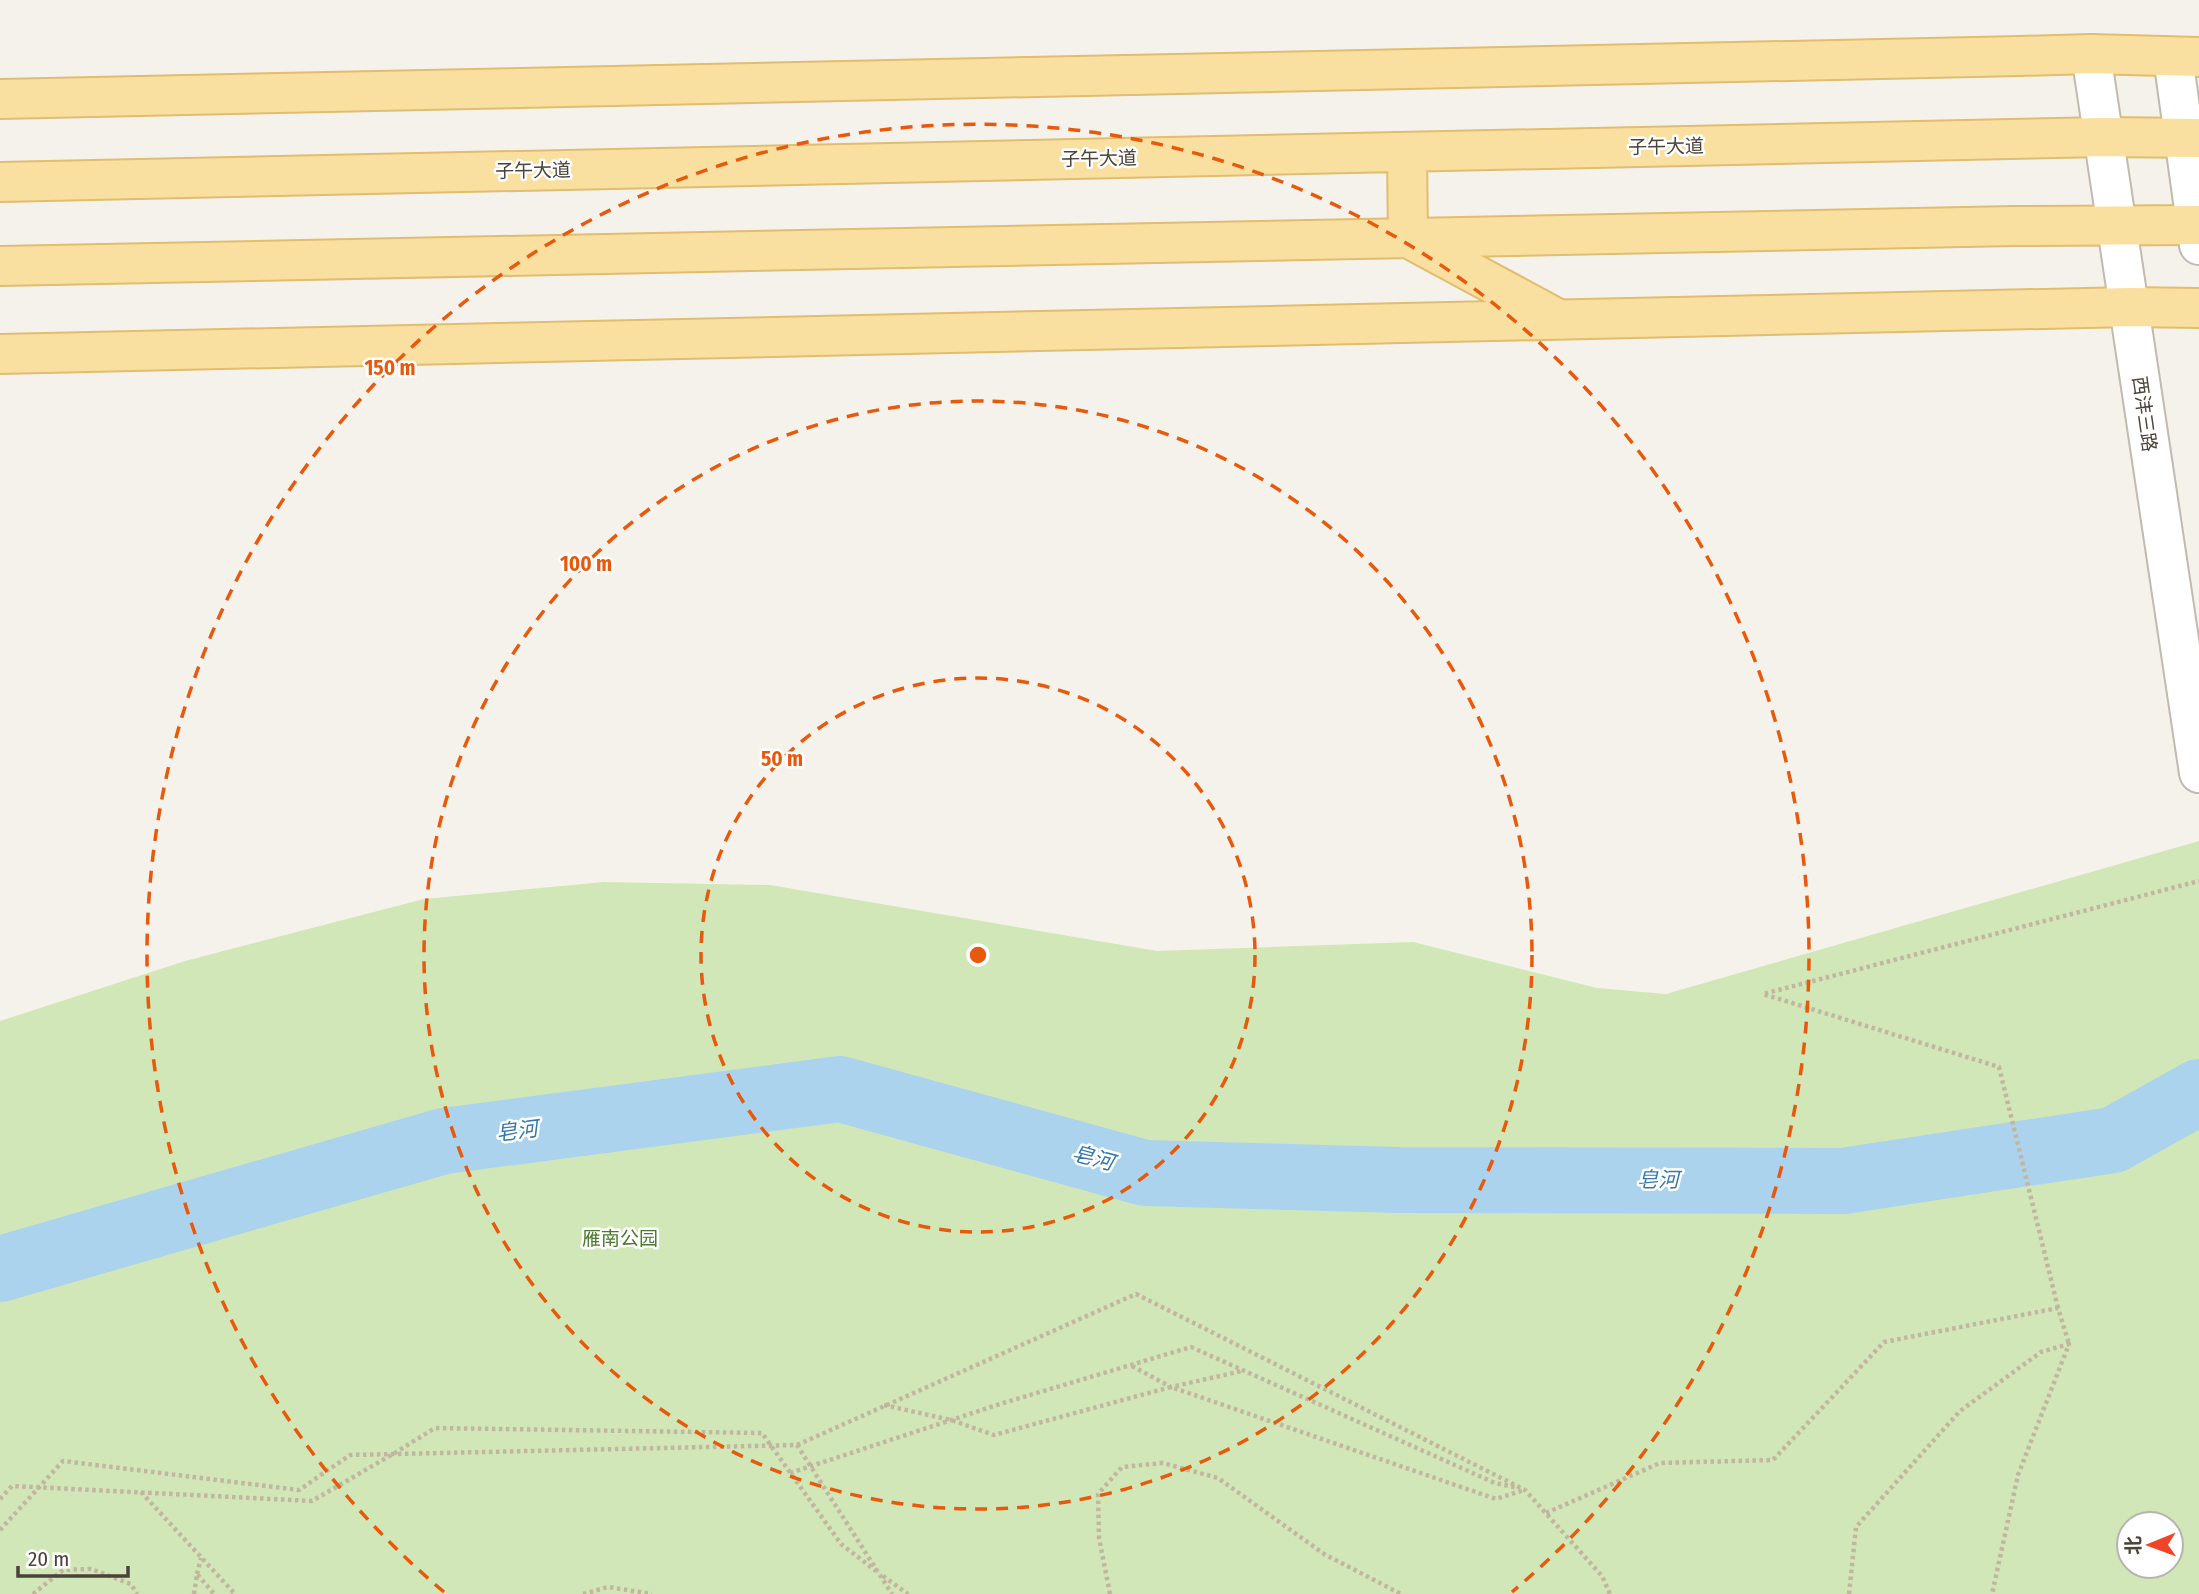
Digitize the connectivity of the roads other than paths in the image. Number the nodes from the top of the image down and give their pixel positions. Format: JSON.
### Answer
{"nodes":[{"id":1,"x":2091,"y":54,"type":"junction"},
{"id":2,"x":2186,"y":57,"type":"edge"},
{"id":3,"x":0,"y":99,"type":"edge"},
{"id":4,"x":2103,"y":136,"type":"junction"},
{"id":5,"x":2191,"y":137,"type":"edge"},
{"id":6,"x":1407,"y":152,"type":"junction"},
{"id":7,"x":0,"y":182,"type":"edge"},
{"id":8,"x":2117,"y":224,"type":"junction"},
{"id":9,"x":2198,"y":232,"type":"edge"},
{"id":10,"x":1408,"y":238,"type":"junction"},
{"id":11,"x":0,"y":266,"type":"edge"},
{"id":12,"x":2130,"y":307,"type":"junction"},
{"id":13,"x":2199,"y":308,"type":"edge"},
{"id":14,"x":1560,"y":320,"type":"junction"},
{"id":15,"x":0,"y":354,"type":"edge"},
{"id":16,"x":2199,"y":773,"type":"edge"}],
"edges":[{"from":1,"to":2,"type":"main road"},
{"from":1,"to":3,"type":"main road"},
{"from":1,"to":4,"type":"street","name":"西沣三路"},
{"from":2,"to":5,"type":"street"},
{"from":4,"to":5,"type":"main road","name":"子午大道"},
{"from":4,"to":6,"type":"main road","name":"子午大道"},
{"from":4,"to":8,"type":"street","name":"西沣三路"},
{"from":5,"to":9,"type":"street"},
{"from":6,"to":7,"type":"main road","name":"子午大道"},
{"from":6,"to":10,"type":"main road"},
{"from":8,"to":9,"type":"main road"},
{"from":8,"to":10,"type":"main road"},
{"from":8,"to":12,"type":"street","name":"西沣三路"},
{"from":10,"to":11,"type":"main road"},
{"from":10,"to":14,"type":"main road"},
{"from":12,"to":13,"type":"main road"},
{"from":12,"to":14,"type":"main road"},
{"from":12,"to":16,"type":"street","name":"西沣三路"},
{"from":14,"to":15,"type":"main road"}]}
